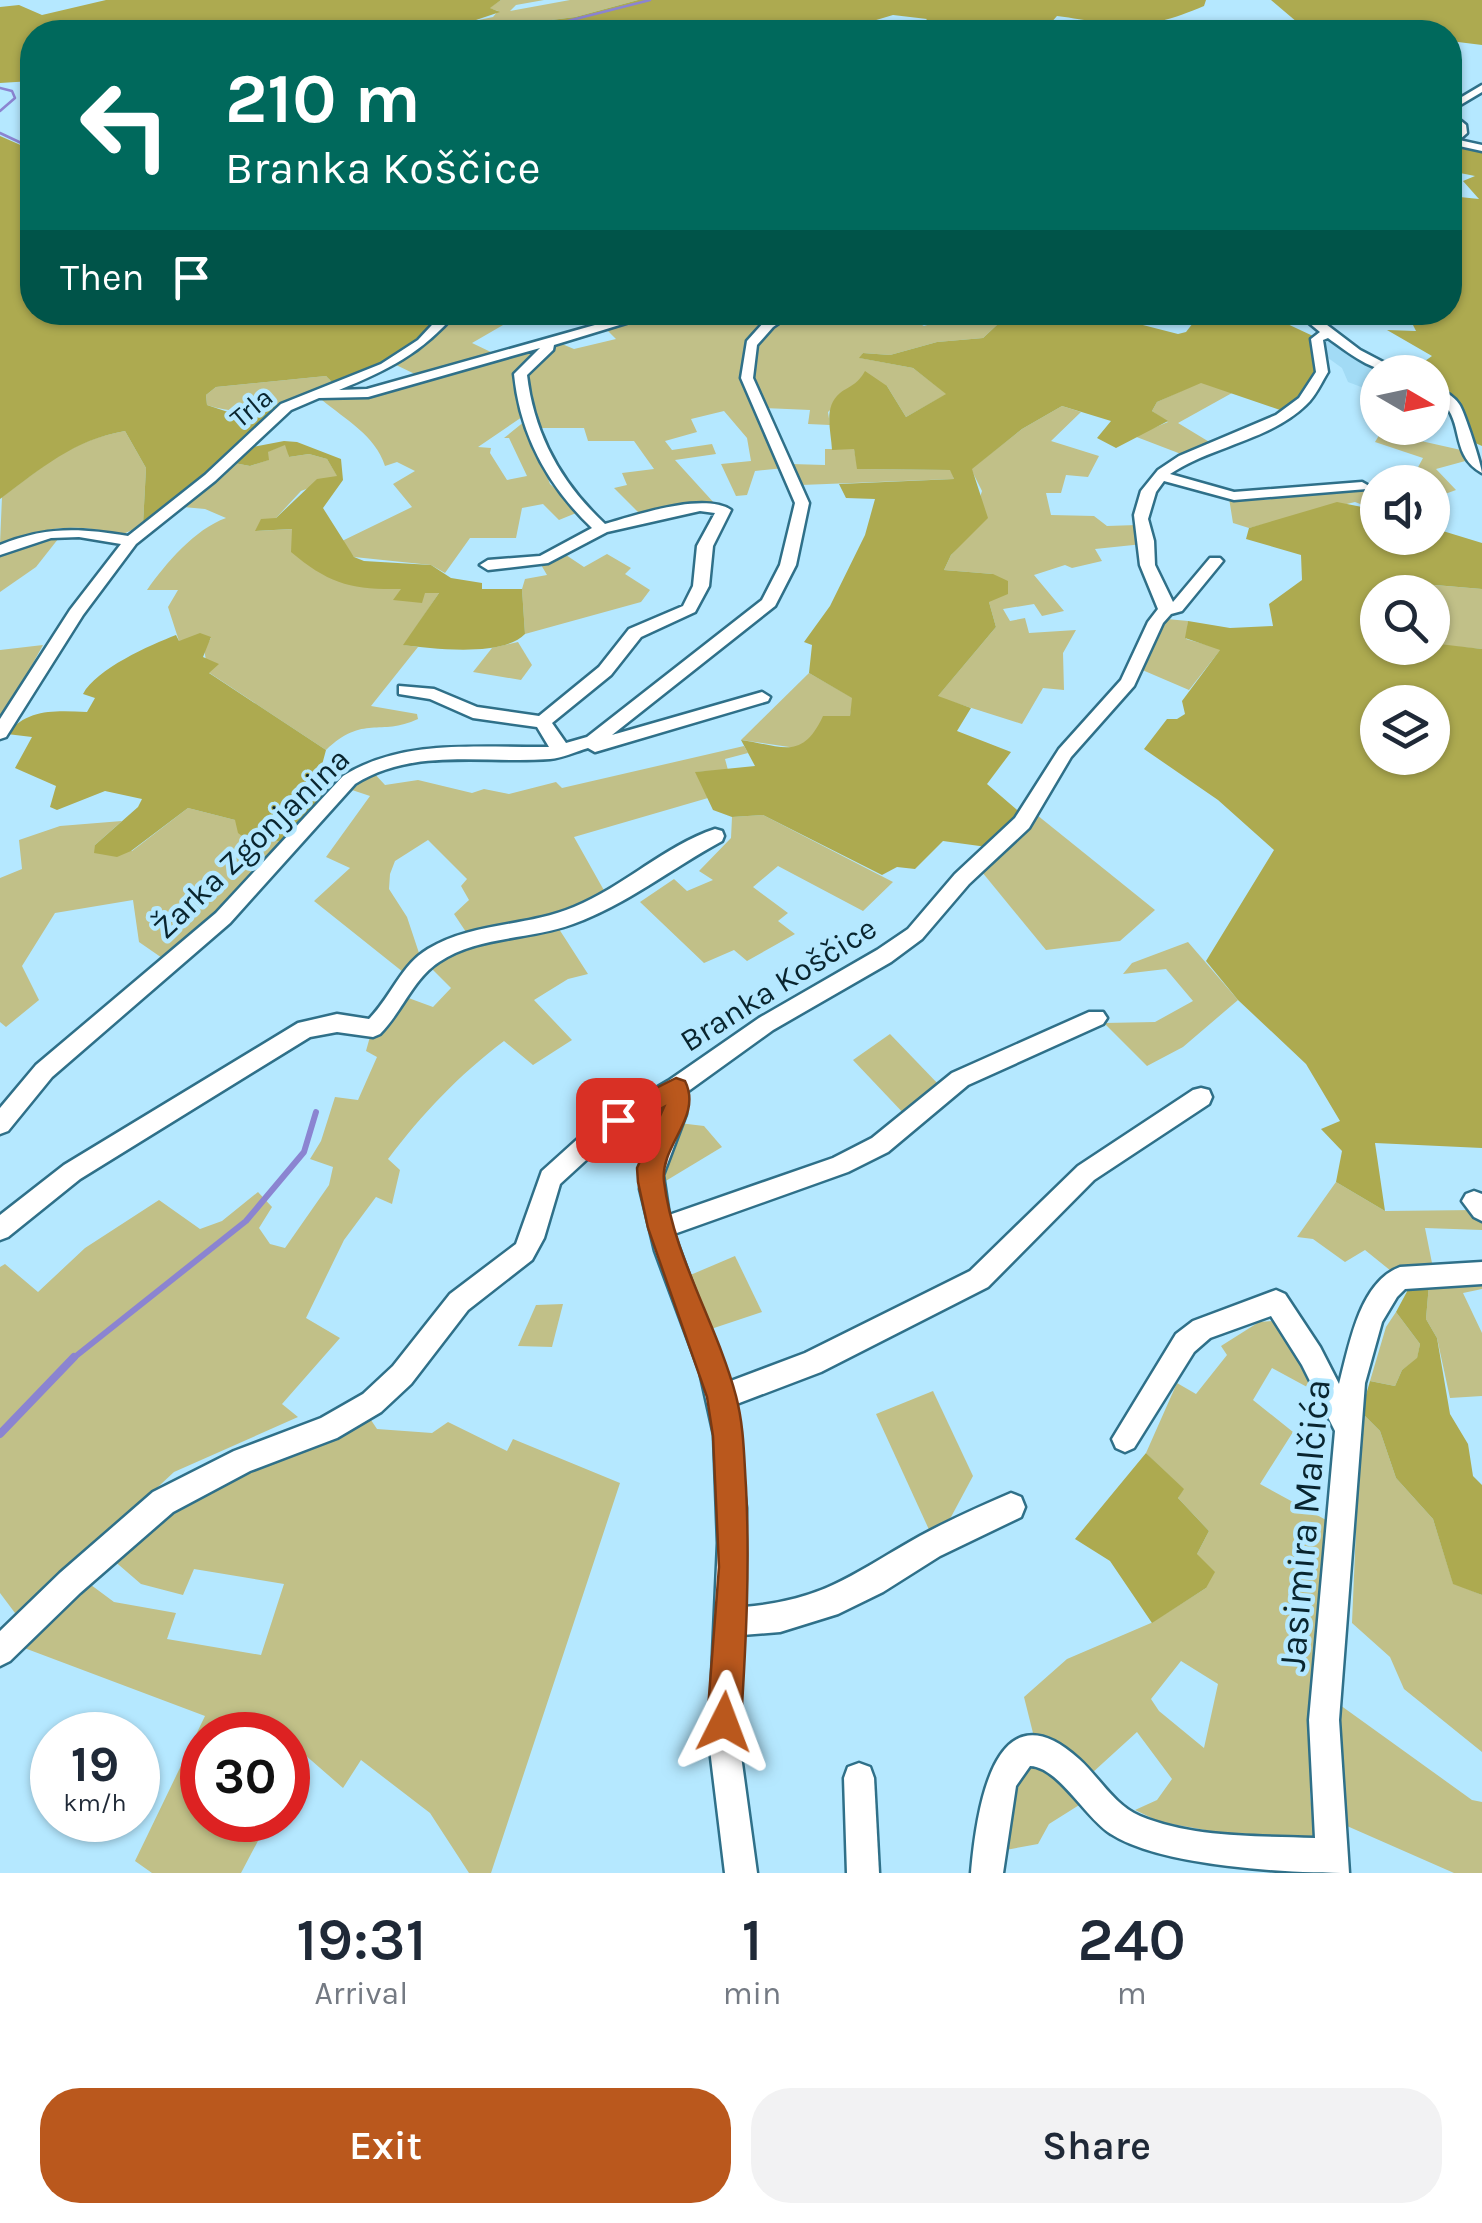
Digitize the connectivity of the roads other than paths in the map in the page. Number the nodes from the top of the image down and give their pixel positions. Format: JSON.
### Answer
{"nodes":[{"id":1,"x":439,"y":325,"type":"edge"},
{"id":2,"x":613,"y":325,"type":"edge"},
{"id":3,"x":768,"y":325,"type":"edge"},
{"id":4,"x":1320,"y":325,"type":"edge"},
{"id":5,"x":1329,"y":332,"type":"junction"},
{"id":6,"x":547,"y":345,"type":"junction"},
{"id":7,"x":1360,"y":355,"type":"edge"},
{"id":8,"x":314,"y":395,"type":"junction"},
{"id":9,"x":1450,"y":403,"type":"edge"},
{"id":10,"x":1482,"y":469,"type":"edge"},
{"id":11,"x":1161,"y":476,"type":"junction"},
{"id":12,"x":1360,"y":486,"type":"edge"},
{"id":13,"x":602,"y":529,"type":"junction"},
{"id":14,"x":131,"y":541,"type":"junction"},
{"id":15,"x":0,"y":550,"type":"edge"},
{"id":16,"x":1214,"y":561,"type":"dead end"},
{"id":17,"x":488,"y":565,"type":"dead end"},
{"id":18,"x":1166,"y":610,"type":"junction"},
{"id":19,"x":405,"y":690,"type":"dead end"},
{"id":20,"x":762,"y":698,"type":"dead end"},
{"id":21,"x":542,"y":722,"type":"junction"},
{"id":22,"x":0,"y":733,"type":"edge"},
{"id":23,"x":578,"y":746,"type":"junction"},
{"id":24,"x":558,"y":752,"type":"junction"},
{"id":25,"x":715,"y":836,"type":"dead end"},
{"id":26,"x":1096,"y":1018,"type":"dead end"},
{"id":27,"x":676,"y":1088,"type":"junction"},
{"id":28,"x":1201,"y":1097,"type":"dead end"},
{"id":29,"x":0,"y":1124,"type":"edge"},
{"id":30,"x":662,"y":1228,"type":"junction"},
{"id":31,"x":0,"y":1229,"type":"edge"},
{"id":32,"x":1482,"y":1273,"type":"edge"},
{"id":33,"x":722,"y":1397,"type":"junction"},
{"id":34,"x":1346,"y":1424,"type":"junction"},
{"id":35,"x":1125,"y":1439,"type":"dead end"},
{"id":36,"x":1010,"y":1506,"type":"dead end"},
{"id":37,"x":731,"y":1622,"type":"junction"},
{"id":38,"x":0,"y":1651,"type":"edge"},
{"id":39,"x":859,"y":1778,"type":"dead end"},
{"id":40,"x":1334,"y":1864,"type":"edge"},
{"id":41,"x":741,"y":1873,"type":"edge"},
{"id":42,"x":864,"y":1873,"type":"edge"},
{"id":43,"x":986,"y":1873,"type":"edge"}],
"edges":[{"from":1,"to":8,"type":"street"},
{"from":2,"to":6,"type":"street","name":"Trla"},
{"from":3,"to":23,"type":"street","name":"Žarka Zgonjanina"},
{"from":4,"to":5,"type":"street"},
{"from":5,"to":7,"type":"street"},
{"from":5,"to":11,"type":"street"},
{"from":6,"to":8,"type":"street","name":"Trla"},
{"from":6,"to":13,"type":"street"},
{"from":8,"to":14,"type":"street","name":"Trla"},
{"from":9,"to":10,"type":"street"},
{"from":11,"to":12,"type":"street"},
{"from":11,"to":18,"type":"street"},
{"from":13,"to":17,"type":"street"},
{"from":13,"to":21,"type":"street"},
{"from":14,"to":15,"type":"street"},
{"from":14,"to":22,"type":"street","name":"Trla"},
{"from":16,"to":18,"type":"street","name":"Branka Koščice"},
{"from":18,"to":27,"type":"street","name":"Branka Koščice"},
{"from":19,"to":21,"type":"street"},
{"from":20,"to":23,"type":"street"},
{"from":21,"to":24,"type":"street"},
{"from":23,"to":24,"type":"street","name":"Žarka Zgonjanina"},
{"from":24,"to":29,"type":"street","name":"Žarka Zgonjanina"},
{"from":25,"to":31,"type":"street"},
{"from":26,"to":30,"type":"street"},
{"from":27,"to":30,"type":"street"},
{"from":27,"to":38,"type":"street","name":"Branka Koščice"},
{"from":28,"to":33,"type":"street"},
{"from":30,"to":33,"type":"street"},
{"from":32,"to":34,"type":"street","name":"Jasimira Malčića"},
{"from":33,"to":37,"type":"street"},
{"from":34,"to":35,"type":"street"},
{"from":34,"to":40,"type":"street","name":"Jasimira Malčića"},
{"from":36,"to":37,"type":"street"},
{"from":37,"to":41,"type":"street"},
{"from":39,"to":42,"type":"street"},
{"from":40,"to":43,"type":"street"}]}
